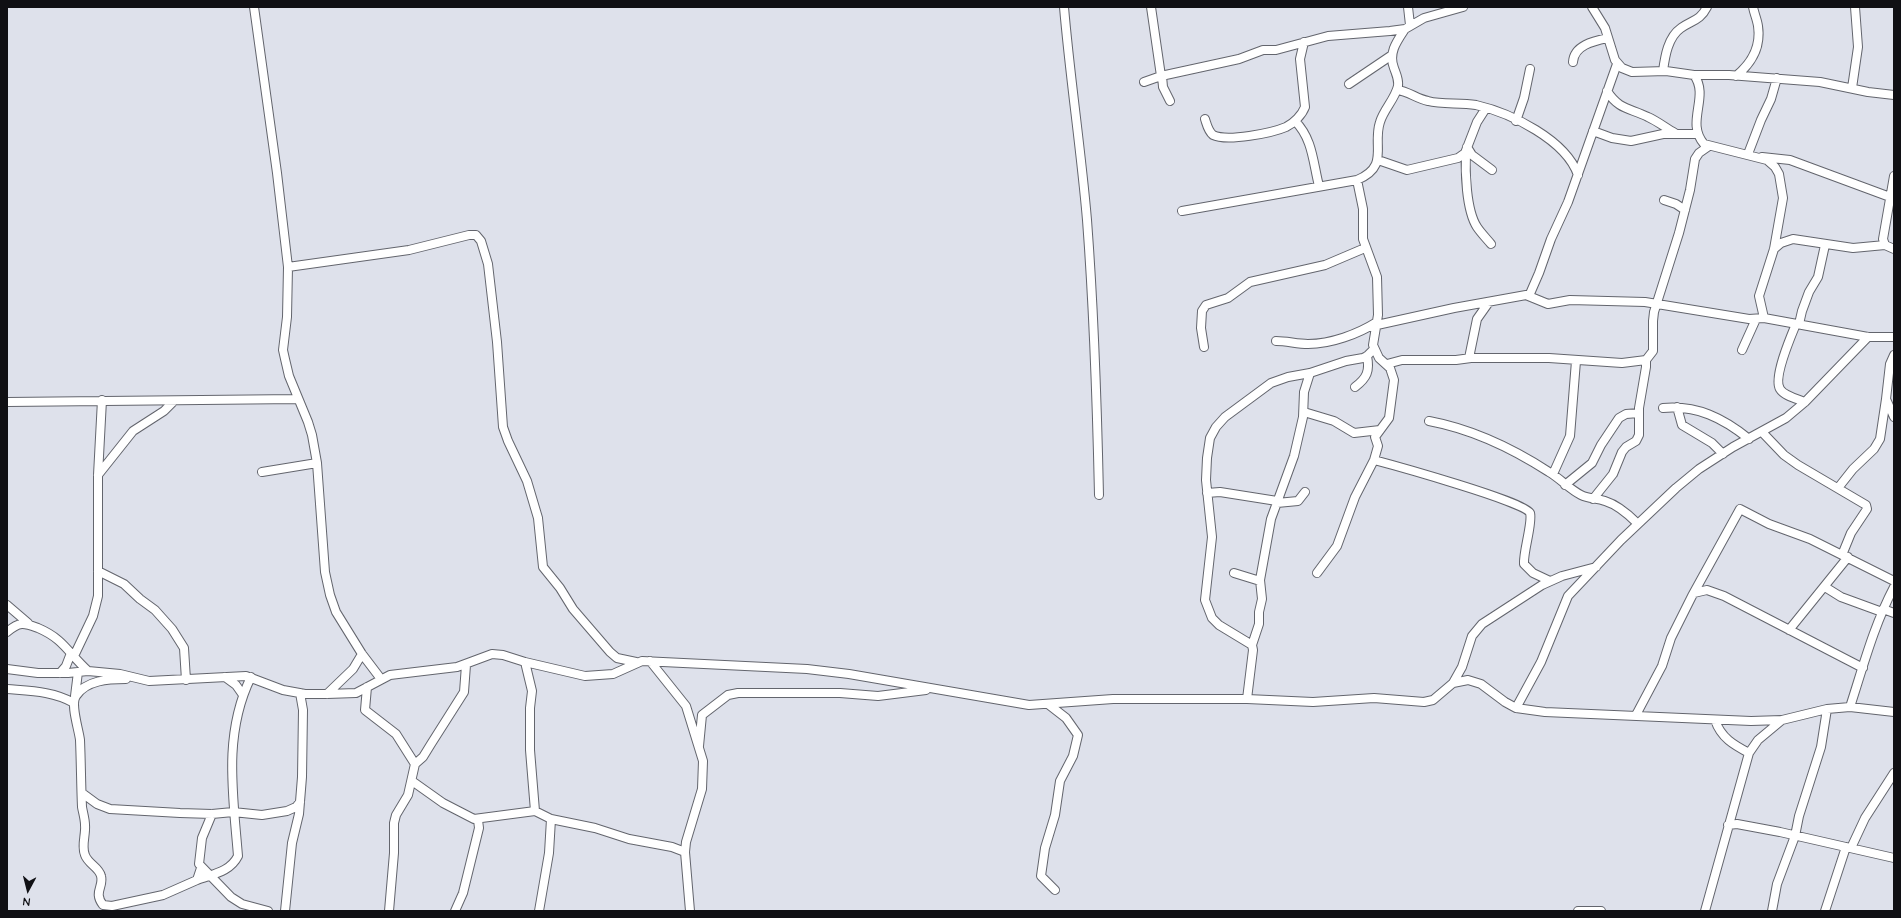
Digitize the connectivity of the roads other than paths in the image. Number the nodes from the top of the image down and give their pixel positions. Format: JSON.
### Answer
{"nodes":[{"id":1,"x":254,"y":7,"type":"edge"},
{"id":2,"x":1064,"y":7,"type":"edge"},
{"id":3,"x":1151,"y":7,"type":"edge"},
{"id":4,"x":1408,"y":7,"type":"edge"},
{"id":5,"x":1463,"y":7,"type":"edge"},
{"id":6,"x":1593,"y":7,"type":"edge"},
{"id":7,"x":1707,"y":7,"type":"edge"},
{"id":8,"x":1753,"y":7,"type":"edge"},
{"id":9,"x":1855,"y":7,"type":"edge"},
{"id":10,"x":1407,"y":27,"type":"junction"},
{"id":11,"x":1608,"y":38,"type":"junction"},
{"id":12,"x":1304,"y":42,"type":"junction"},
{"id":13,"x":1392,"y":55,"type":"junction"},
{"id":14,"x":1751,"y":61,"type":"junction"},
{"id":15,"x":1573,"y":62,"type":"dead end"},
{"id":16,"x":1617,"y":64,"type":"junction"},
{"id":17,"x":1530,"y":69,"type":"dead end"},
{"id":18,"x":1663,"y":71,"type":"junction"},
{"id":19,"x":1694,"y":75,"type":"junction"},
{"id":20,"x":1161,"y":76,"type":"junction"},
{"id":21,"x":1736,"y":76,"type":"junction"},
{"id":22,"x":1763,"y":78,"type":"junction"},
{"id":23,"x":1777,"y":78,"type":"junction"},
{"id":24,"x":1144,"y":82,"type":"dead end"},
{"id":25,"x":1349,"y":84,"type":"dead end"},
{"id":26,"x":1852,"y":88,"type":"junction"},
{"id":27,"x":1397,"y":90,"type":"junction"},
{"id":28,"x":1607,"y":92,"type":"junction"},
{"id":29,"x":1894,"y":95,"type":"edge"},
{"id":30,"x":1170,"y":101,"type":"dead end"},
{"id":31,"x":1486,"y":108,"type":"junction"},
{"id":32,"x":1205,"y":119,"type":"dead end"},
{"id":33,"x":1516,"y":120,"type":"junction"},
{"id":34,"x":1295,"y":121,"type":"junction"},
{"id":35,"x":1593,"y":131,"type":"junction"},
{"id":36,"x":1675,"y":133,"type":"junction"},
{"id":37,"x":1697,"y":134,"type":"junction"},
{"id":38,"x":1709,"y":146,"type":"junction"},
{"id":39,"x":1466,"y":149,"type":"junction"},
{"id":40,"x":1748,"y":154,"type":"junction"},
{"id":41,"x":1756,"y":156,"type":"junction"},
{"id":42,"x":1378,"y":160,"type":"junction"},
{"id":43,"x":1492,"y":170,"type":"dead end"},
{"id":44,"x":1578,"y":175,"type":"junction"},
{"id":45,"x":1894,"y":176,"type":"edge"},
{"id":46,"x":1357,"y":180,"type":"junction"},
{"id":47,"x":1319,"y":186,"type":"junction"},
{"id":48,"x":1891,"y":196,"type":"edge"},
{"id":49,"x":1664,"y":200,"type":"dead end"},
{"id":50,"x":1685,"y":210,"type":"junction"},
{"id":51,"x":1182,"y":211,"type":"dead end"},
{"id":52,"x":1491,"y":244,"type":"dead end"},
{"id":53,"x":1825,"y":245,"type":"junction"},
{"id":54,"x":1885,"y":245,"type":"junction"},
{"id":55,"x":1365,"y":248,"type":"junction"},
{"id":56,"x":1774,"y":249,"type":"junction"},
{"id":57,"x":1894,"y":249,"type":"edge"},
{"id":58,"x":288,"y":267,"type":"junction"},
{"id":59,"x":1529,"y":296,"type":"junction"},
{"id":60,"x":1489,"y":302,"type":"junction"},
{"id":61,"x":1657,"y":304,"type":"junction"},
{"id":62,"x":1760,"y":318,"type":"junction"},
{"id":63,"x":1377,"y":324,"type":"junction"},
{"id":64,"x":1797,"y":324,"type":"junction"},
{"id":65,"x":1868,"y":337,"type":"junction"},
{"id":66,"x":1894,"y":337,"type":"edge"},
{"id":67,"x":1276,"y":341,"type":"dead end"},
{"id":68,"x":1204,"y":347,"type":"dead end"},
{"id":69,"x":1374,"y":349,"type":"junction"},
{"id":70,"x":1742,"y":350,"type":"dead end"},
{"id":71,"x":1894,"y":355,"type":"edge"},
{"id":72,"x":1368,"y":356,"type":"junction"},
{"id":73,"x":1469,"y":358,"type":"junction"},
{"id":74,"x":1646,"y":360,"type":"junction"},
{"id":75,"x":1576,"y":361,"type":"junction"},
{"id":76,"x":1387,"y":364,"type":"junction"},
{"id":77,"x":1310,"y":374,"type":"junction"},
{"id":78,"x":1355,"y":387,"type":"dead end"},
{"id":79,"x":298,"y":399,"type":"junction"},
{"id":80,"x":1886,"y":399,"type":"junction"},
{"id":81,"x":102,"y":400,"type":"junction"},
{"id":82,"x":174,"y":401,"type":"junction"},
{"id":83,"x":7,"y":402,"type":"edge"},
{"id":84,"x":1805,"y":402,"type":"junction"},
{"id":85,"x":1677,"y":407,"type":"junction"},
{"id":86,"x":1663,"y":408,"type":"dead end"},
{"id":87,"x":1304,"y":412,"type":"junction"},
{"id":88,"x":1639,"y":413,"type":"junction"},
{"id":89,"x":1894,"y":417,"type":"edge"},
{"id":90,"x":1429,"y":421,"type":"dead end"},
{"id":91,"x":1380,"y":430,"type":"junction"},
{"id":92,"x":1762,"y":432,"type":"junction"},
{"id":93,"x":1749,"y":439,"type":"junction"},
{"id":94,"x":1723,"y":454,"type":"junction"},
{"id":95,"x":1374,"y":460,"type":"junction"},
{"id":96,"x":317,"y":463,"type":"junction"},
{"id":97,"x":262,"y":472,"type":"dead end"},
{"id":98,"x":1553,"y":474,"type":"junction"},
{"id":99,"x":98,"y":475,"type":"junction"},
{"id":100,"x":1565,"y":485,"type":"junction"},
{"id":101,"x":1838,"y":488,"type":"junction"},
{"id":102,"x":1305,"y":492,"type":"dead end"},
{"id":103,"x":1207,"y":493,"type":"junction"},
{"id":104,"x":1100,"y":495,"type":"dead end"},
{"id":105,"x":1593,"y":499,"type":"junction"},
{"id":106,"x":1277,"y":502,"type":"junction"},
{"id":107,"x":1637,"y":523,"type":"junction"},
{"id":108,"x":1845,"y":556,"type":"junction"},
{"id":109,"x":1596,"y":567,"type":"junction"},
{"id":110,"x":98,"y":571,"type":"junction"},
{"id":111,"x":1234,"y":573,"type":"dead end"},
{"id":112,"x":1317,"y":573,"type":"dead end"},
{"id":113,"x":1550,"y":581,"type":"junction"},
{"id":114,"x":1894,"y":581,"type":"edge"},
{"id":115,"x":1260,"y":582,"type":"junction"},
{"id":116,"x":1825,"y":587,"type":"junction"},
{"id":117,"x":1894,"y":587,"type":"edge"},
{"id":118,"x":1694,"y":593,"type":"junction"},
{"id":119,"x":7,"y":605,"type":"edge"},
{"id":120,"x":1882,"y":610,"type":"junction"},
{"id":121,"x":1894,"y":613,"type":"edge"},
{"id":122,"x":28,"y":623,"type":"junction"},
{"id":123,"x":1789,"y":630,"type":"junction"},
{"id":124,"x":7,"y":632,"type":"edge"},
{"id":125,"x":1252,"y":645,"type":"junction"},
{"id":126,"x":362,"y":654,"type":"junction"},
{"id":127,"x":72,"y":655,"type":"junction"},
{"id":128,"x":650,"y":661,"type":"junction"},
{"id":129,"x":525,"y":662,"type":"junction"},
{"id":130,"x":636,"y":662,"type":"junction"},
{"id":131,"x":466,"y":665,"type":"junction"},
{"id":132,"x":1863,"y":668,"type":"junction"},
{"id":133,"x":7,"y":669,"type":"edge"},
{"id":134,"x":88,"y":671,"type":"junction"},
{"id":135,"x":78,"y":672,"type":"junction"},
{"id":136,"x":60,"y":673,"type":"junction"},
{"id":137,"x":224,"y":677,"type":"junction"},
{"id":138,"x":252,"y":677,"type":"junction"},
{"id":139,"x":382,"y":678,"type":"junction"},
{"id":140,"x":138,"y":679,"type":"junction"},
{"id":141,"x":186,"y":680,"type":"junction"},
{"id":142,"x":1453,"y":683,"type":"junction"},
{"id":143,"x":367,"y":687,"type":"junction"},
{"id":144,"x":7,"y":689,"type":"edge"},
{"id":145,"x":938,"y":689,"type":"junction"},
{"id":146,"x":300,"y":693,"type":"junction"},
{"id":147,"x":313,"y":694,"type":"junction"},
{"id":148,"x":327,"y":694,"type":"junction"},
{"id":149,"x":242,"y":695,"type":"junction"},
{"id":150,"x":1247,"y":699,"type":"junction"},
{"id":151,"x":74,"y":700,"type":"junction"},
{"id":152,"x":1048,"y":704,"type":"junction"},
{"id":153,"x":1850,"y":707,"type":"junction"},
{"id":154,"x":1516,"y":708,"type":"junction"},
{"id":155,"x":1827,"y":709,"type":"junction"},
{"id":156,"x":303,"y":710,"type":"junction"},
{"id":157,"x":1894,"y":712,"type":"edge"},
{"id":158,"x":1636,"y":715,"type":"junction"},
{"id":159,"x":1715,"y":720,"type":"junction"},
{"id":160,"x":1782,"y":720,"type":"junction"},
{"id":161,"x":699,"y":746,"type":"junction"},
{"id":162,"x":1749,"y":753,"type":"junction"},
{"id":163,"x":415,"y":764,"type":"junction"},
{"id":164,"x":1894,"y":773,"type":"edge"},
{"id":165,"x":412,"y":781,"type":"junction"},
{"id":166,"x":82,"y":792,"type":"junction"},
{"id":167,"x":300,"y":802,"type":"junction"},
{"id":168,"x":535,"y":811,"type":"junction"},
{"id":169,"x":233,"y":812,"type":"junction"},
{"id":170,"x":212,"y":814,"type":"junction"},
{"id":171,"x":551,"y":819,"type":"junction"},
{"id":172,"x":478,"y":820,"type":"junction"},
{"id":173,"x":1728,"y":825,"type":"junction"},
{"id":174,"x":1795,"y":836,"type":"junction"},
{"id":175,"x":1848,"y":847,"type":"junction"},
{"id":176,"x":685,"y":852,"type":"junction"},
{"id":177,"x":1894,"y":858,"type":"edge"},
{"id":178,"x":201,"y":868,"type":"junction"},
{"id":179,"x":211,"y":876,"type":"junction"},
{"id":180,"x":197,"y":880,"type":"junction"},
{"id":181,"x":1054,"y":890,"type":"dead end"},
{"id":182,"x":268,"y":911,"type":"edge"},
{"id":183,"x":285,"y":911,"type":"edge"},
{"id":184,"x":389,"y":911,"type":"edge"},
{"id":185,"x":455,"y":911,"type":"edge"},
{"id":186,"x":539,"y":911,"type":"edge"},
{"id":187,"x":690,"y":911,"type":"edge"},
{"id":188,"x":1578,"y":911,"type":"edge"},
{"id":189,"x":1601,"y":911,"type":"edge"},
{"id":190,"x":1705,"y":911,"type":"edge"},
{"id":191,"x":1772,"y":911,"type":"edge"},
{"id":192,"x":1825,"y":911,"type":"edge"}],
"edges":[{"from":1,"to":58,"type":"street"},
{"from":2,"to":104,"type":"street"},
{"from":3,"to":20,"type":"street"},
{"from":4,"to":10,"type":"street"},
{"from":5,"to":10,"type":"street"},
{"from":6,"to":11,"type":"street"},
{"from":7,"to":18,"type":"street"},
{"from":8,"to":14,"type":"street"},
{"from":9,"to":26,"type":"street"},
{"from":10,"to":12,"type":"street"},
{"from":10,"to":13,"type":"street"},
{"from":11,"to":15,"type":"street"},
{"from":11,"to":16,"type":"street"},
{"from":12,"to":20,"type":"street"},
{"from":12,"to":34,"type":"street"},
{"from":13,"to":25,"type":"street"},
{"from":13,"to":27,"type":"street"},
{"from":14,"to":21,"type":"street"},
{"from":14,"to":22,"type":"street"},
{"from":16,"to":18,"type":"street"},
{"from":16,"to":28,"type":"street"},
{"from":17,"to":33,"type":"street"},
{"from":18,"to":19,"type":"street"},
{"from":19,"to":21,"type":"street"},
{"from":19,"to":37,"type":"street"},
{"from":20,"to":24,"type":"street"},
{"from":20,"to":30,"type":"street"},
{"from":21,"to":22,"type":"street"},
{"from":22,"to":23,"type":"street"},
{"from":23,"to":26,"type":"street"},
{"from":23,"to":40,"type":"street"},
{"from":26,"to":29,"type":"street"},
{"from":27,"to":31,"type":"street"},
{"from":27,"to":42,"type":"street"},
{"from":28,"to":35,"type":"street"},
{"from":28,"to":36,"type":"street"},
{"from":31,"to":33,"type":"street"},
{"from":31,"to":39,"type":"street"},
{"from":32,"to":34,"type":"street"},
{"from":33,"to":44,"type":"street"},
{"from":34,"to":47,"type":"street"},
{"from":35,"to":36,"type":"street"},
{"from":35,"to":44,"type":"street"},
{"from":36,"to":37,"type":"street"},
{"from":37,"to":38,"type":"street"},
{"from":38,"to":40,"type":"street"},
{"from":38,"to":50,"type":"street"},
{"from":39,"to":42,"type":"street"},
{"from":39,"to":43,"type":"street"},
{"from":39,"to":52,"type":"street"},
{"from":40,"to":41,"type":"street"},
{"from":41,"to":48,"type":"street"},
{"from":41,"to":56,"type":"street"},
{"from":42,"to":46,"type":"street"},
{"from":44,"to":59,"type":"street"},
{"from":45,"to":48,"type":"street"},
{"from":46,"to":47,"type":"street"},
{"from":46,"to":55,"type":"street"},
{"from":47,"to":51,"type":"street"},
{"from":48,"to":54,"type":"street"},
{"from":49,"to":50,"type":"street"},
{"from":50,"to":61,"type":"street"},
{"from":53,"to":54,"type":"street"},
{"from":53,"to":56,"type":"street"},
{"from":53,"to":64,"type":"street"},
{"from":54,"to":57,"type":"street"},
{"from":55,"to":63,"type":"street"},
{"from":55,"to":68,"type":"street"},
{"from":56,"to":62,"type":"street"},
{"from":58,"to":79,"type":"street"},
{"from":58,"to":130,"type":"street"},
{"from":59,"to":60,"type":"street"},
{"from":59,"to":61,"type":"street"},
{"from":60,"to":63,"type":"street"},
{"from":60,"to":73,"type":"street"},
{"from":61,"to":62,"type":"street"},
{"from":61,"to":74,"type":"street"},
{"from":62,"to":64,"type":"street"},
{"from":62,"to":70,"type":"street"},
{"from":63,"to":67,"type":"street"},
{"from":63,"to":69,"type":"street"},
{"from":64,"to":65,"type":"street"},
{"from":64,"to":84,"type":"street"},
{"from":65,"to":66,"type":"street"},
{"from":65,"to":84,"type":"street"},
{"from":69,"to":72,"type":"street"},
{"from":69,"to":76,"type":"street"},
{"from":71,"to":80,"type":"street"},
{"from":72,"to":77,"type":"street"},
{"from":72,"to":78,"type":"street"},
{"from":73,"to":75,"type":"street"},
{"from":73,"to":76,"type":"street"},
{"from":74,"to":75,"type":"street"},
{"from":74,"to":88,"type":"street"},
{"from":75,"to":98,"type":"street"},
{"from":76,"to":91,"type":"street"},
{"from":77,"to":87,"type":"street"},
{"from":77,"to":103,"type":"street"},
{"from":79,"to":82,"type":"street"},
{"from":79,"to":96,"type":"street"},
{"from":80,"to":89,"type":"street"},
{"from":80,"to":101,"type":"street"},
{"from":81,"to":82,"type":"street"},
{"from":81,"to":83,"type":"street"},
{"from":81,"to":99,"type":"street"},
{"from":82,"to":99,"type":"street"},
{"from":84,"to":92,"type":"street"},
{"from":85,"to":86,"type":"street"},
{"from":85,"to":93,"type":"street"},
{"from":85,"to":94,"type":"street"},
{"from":87,"to":91,"type":"street"},
{"from":87,"to":106,"type":"street"},
{"from":88,"to":100,"type":"street"},
{"from":88,"to":105,"type":"street"},
{"from":90,"to":98,"type":"street"},
{"from":91,"to":95,"type":"street"},
{"from":92,"to":93,"type":"street"},
{"from":92,"to":101,"type":"street"},
{"from":93,"to":94,"type":"street"},
{"from":94,"to":107,"type":"street"},
{"from":95,"to":112,"type":"street"},
{"from":95,"to":113,"type":"street"},
{"from":96,"to":97,"type":"street"},
{"from":96,"to":126,"type":"street"},
{"from":98,"to":100,"type":"street"},
{"from":99,"to":110,"type":"street"},
{"from":100,"to":105,"type":"street"},
{"from":101,"to":108,"type":"street"},
{"from":102,"to":106,"type":"street"},
{"from":103,"to":106,"type":"street"},
{"from":103,"to":125,"type":"street"},
{"from":105,"to":107,"type":"street"},
{"from":106,"to":115,"type":"street"},
{"from":107,"to":109,"type":"street"},
{"from":108,"to":114,"type":"street"},
{"from":108,"to":116,"type":"street"},
{"from":108,"to":118,"type":"street"},
{"from":109,"to":113,"type":"street"},
{"from":109,"to":154,"type":"street"},
{"from":110,"to":127,"type":"street"},
{"from":110,"to":141,"type":"street"},
{"from":111,"to":115,"type":"street"},
{"from":113,"to":142,"type":"street"},
{"from":115,"to":125,"type":"street"},
{"from":116,"to":120,"type":"street"},
{"from":116,"to":123,"type":"street"},
{"from":117,"to":120,"type":"street"},
{"from":118,"to":123,"type":"street"},
{"from":118,"to":158,"type":"street"},
{"from":119,"to":122,"type":"street"},
{"from":120,"to":121,"type":"street"},
{"from":120,"to":132,"type":"street"},
{"from":122,"to":124,"type":"street"},
{"from":122,"to":127,"type":"street"},
{"from":123,"to":132,"type":"street"},
{"from":125,"to":150,"type":"street"},
{"from":126,"to":139,"type":"street"},
{"from":126,"to":148,"type":"street"},
{"from":127,"to":134,"type":"street"},
{"from":127,"to":136,"type":"street"},
{"from":128,"to":130,"type":"street"},
{"from":128,"to":145,"type":"street"},
{"from":128,"to":161,"type":"street"},
{"from":129,"to":130,"type":"street"},
{"from":129,"to":131,"type":"street"},
{"from":129,"to":168,"type":"street"},
{"from":131,"to":139,"type":"street"},
{"from":131,"to":163,"type":"street"},
{"from":132,"to":153,"type":"street"},
{"from":133,"to":136,"type":"street"},
{"from":134,"to":135,"type":"street"},
{"from":134,"to":140,"type":"street"},
{"from":135,"to":136,"type":"street"},
{"from":135,"to":151,"type":"street"},
{"from":137,"to":138,"type":"street"},
{"from":137,"to":141,"type":"street"},
{"from":137,"to":149,"type":"street"},
{"from":138,"to":146,"type":"street"},
{"from":138,"to":149,"type":"street"},
{"from":139,"to":143,"type":"street"},
{"from":140,"to":141,"type":"street"},
{"from":140,"to":151,"type":"street"},
{"from":142,"to":150,"type":"street"},
{"from":142,"to":154,"type":"street"},
{"from":143,"to":148,"type":"street"},
{"from":143,"to":163,"type":"street"},
{"from":144,"to":151,"type":"street"},
{"from":145,"to":152,"type":"street"},
{"from":145,"to":161,"type":"street"},
{"from":146,"to":147,"type":"street"},
{"from":146,"to":156,"type":"street"},
{"from":147,"to":148,"type":"street"},
{"from":147,"to":156,"type":"street"},
{"from":149,"to":169,"type":"street"},
{"from":150,"to":152,"type":"street"},
{"from":151,"to":166,"type":"street"},
{"from":152,"to":181,"type":"street"},
{"from":153,"to":155,"type":"street"},
{"from":153,"to":157,"type":"street"},
{"from":154,"to":158,"type":"street"},
{"from":155,"to":160,"type":"street"},
{"from":155,"to":174,"type":"street"},
{"from":156,"to":167,"type":"street"},
{"from":158,"to":159,"type":"street"},
{"from":159,"to":160,"type":"street"},
{"from":159,"to":162,"type":"street"},
{"from":160,"to":162,"type":"street"},
{"from":161,"to":176,"type":"street"},
{"from":162,"to":173,"type":"street"},
{"from":163,"to":165,"type":"street"},
{"from":164,"to":175,"type":"street"},
{"from":165,"to":172,"type":"street"},
{"from":165,"to":184,"type":"street"},
{"from":166,"to":170,"type":"street"},
{"from":166,"to":180,"type":"street"},
{"from":167,"to":169,"type":"street"},
{"from":167,"to":183,"type":"street"},
{"from":168,"to":171,"type":"street"},
{"from":168,"to":172,"type":"street"},
{"from":169,"to":170,"type":"street"},
{"from":169,"to":179,"type":"street"},
{"from":170,"to":178,"type":"street"},
{"from":171,"to":176,"type":"street"},
{"from":171,"to":186,"type":"street"},
{"from":172,"to":185,"type":"street"},
{"from":173,"to":174,"type":"street"},
{"from":173,"to":190,"type":"street"},
{"from":174,"to":175,"type":"street"},
{"from":174,"to":191,"type":"street"},
{"from":175,"to":177,"type":"street"},
{"from":175,"to":192,"type":"street"},
{"from":176,"to":187,"type":"street"},
{"from":178,"to":179,"type":"street"},
{"from":178,"to":180,"type":"street"},
{"from":179,"to":180,"type":"street"},
{"from":179,"to":182,"type":"street"},
{"from":188,"to":189,"type":"street"}]}
